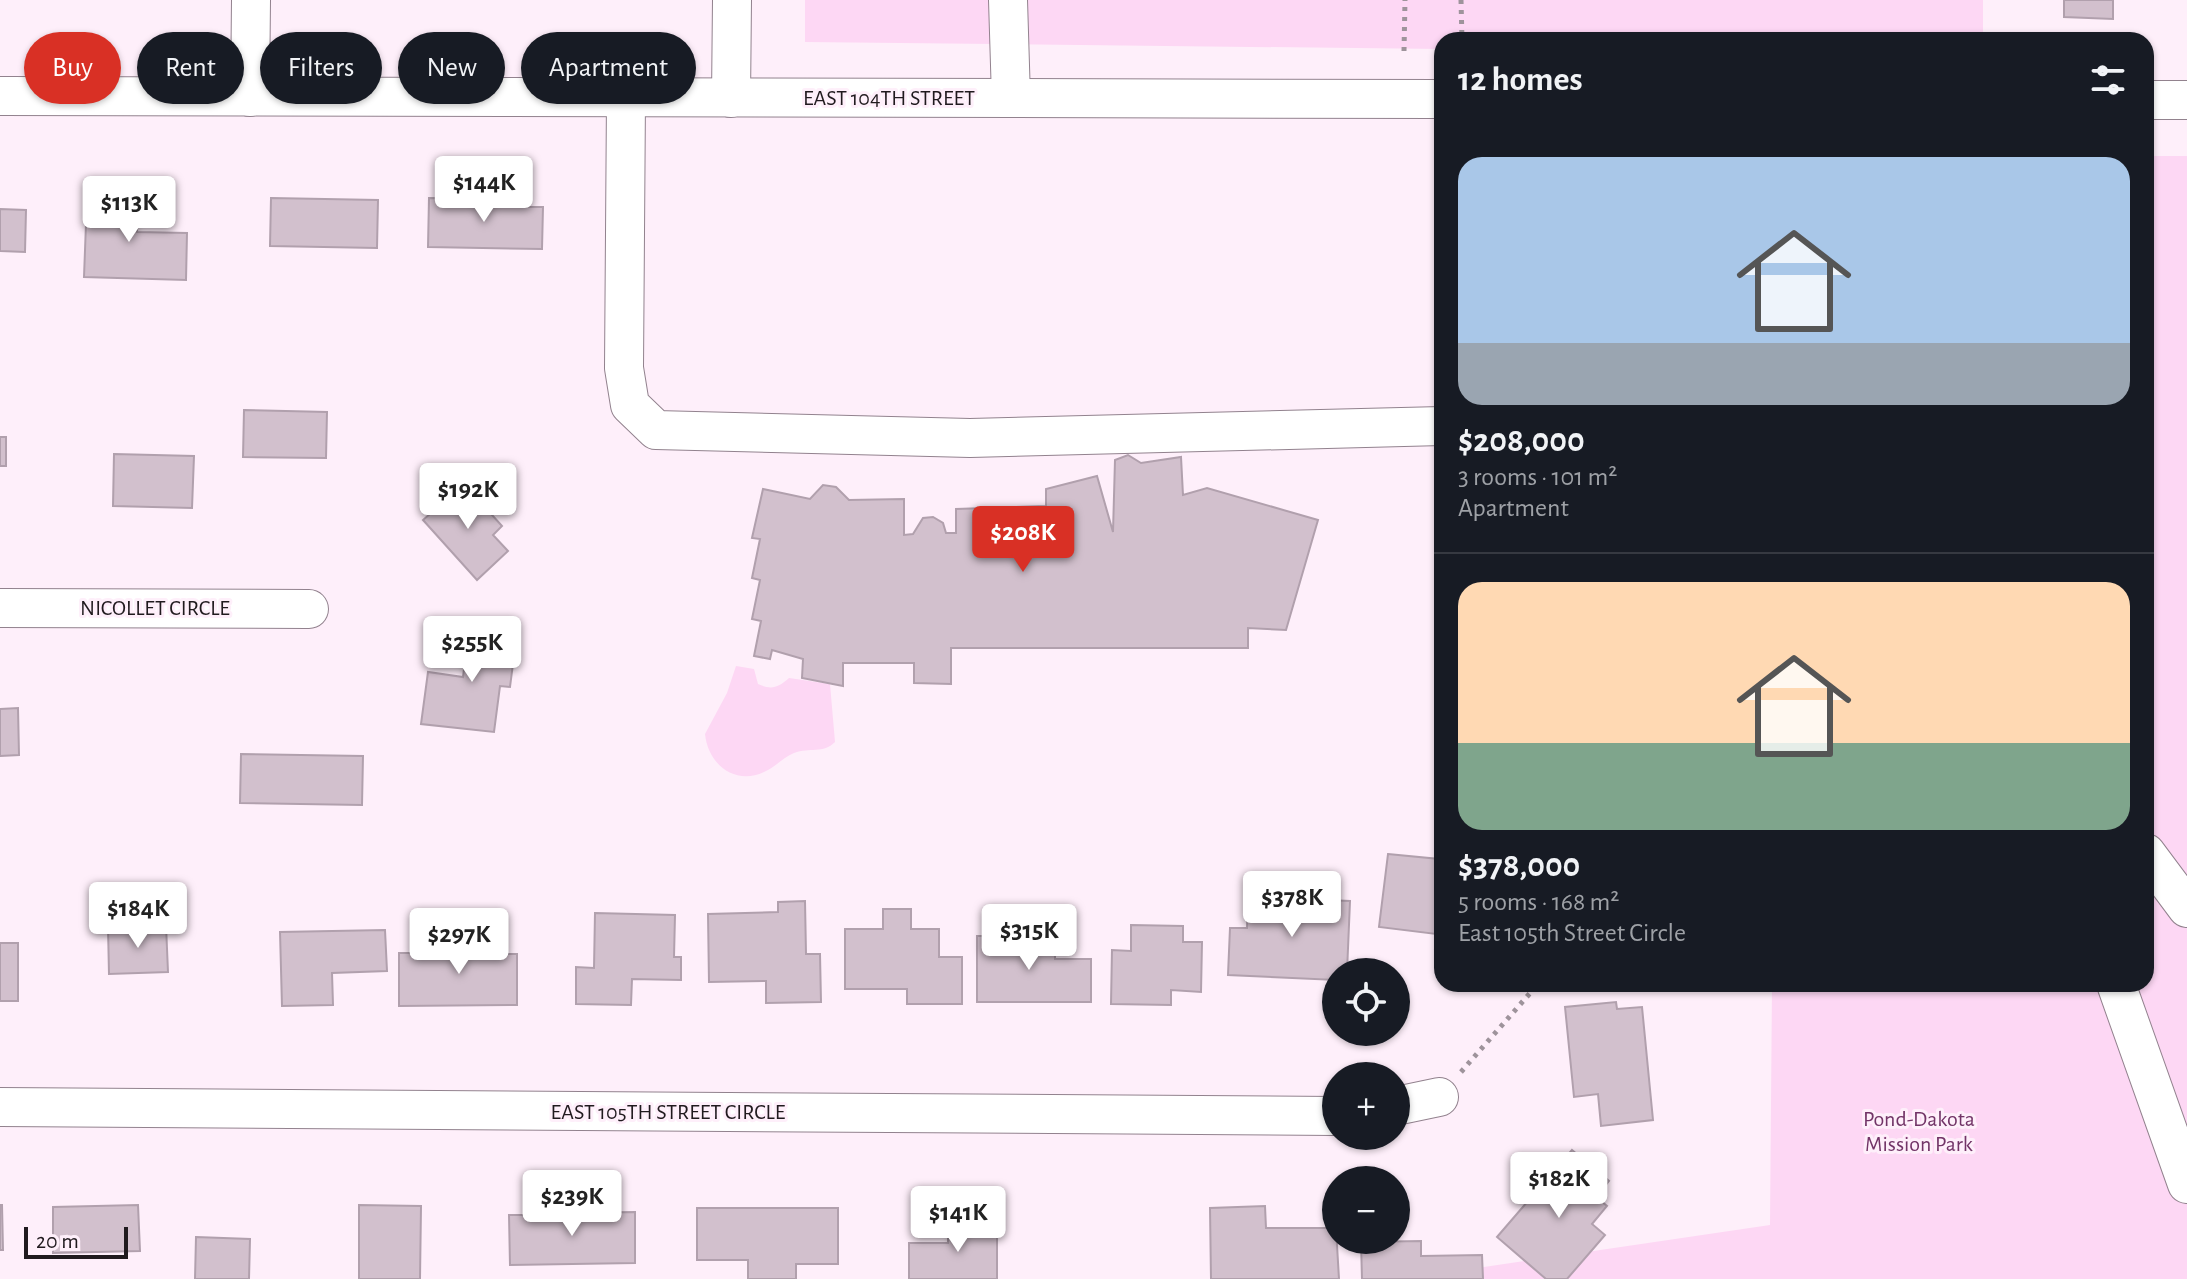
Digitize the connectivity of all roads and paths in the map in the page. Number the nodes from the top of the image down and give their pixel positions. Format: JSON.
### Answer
{"nodes":[{"id":1,"x":251,"y":0,"type":"edge"},
{"id":2,"x":732,"y":0,"type":"edge"},
{"id":3,"x":1008,"y":0,"type":"edge"},
{"id":4,"x":1405,"y":0,"type":"edge"},
{"id":5,"x":1461,"y":0,"type":"edge"},
{"id":6,"x":1462,"y":32,"type":"edge"},
{"id":7,"x":1404,"y":51,"type":"dead end"},
{"id":8,"x":0,"y":96,"type":"edge"},
{"id":9,"x":250,"y":97,"type":"junction"},
{"id":10,"x":521,"y":98,"type":"edge"},
{"id":11,"x":696,"y":98,"type":"edge"},
{"id":12,"x":731,"y":98,"type":"junction"},
{"id":13,"x":1011,"y":98,"type":"junction"},
{"id":14,"x":1434,"y":99,"type":"edge"},
{"id":15,"x":2154,"y":100,"type":"edge"},
{"id":16,"x":2187,"y":100,"type":"edge"},
{"id":17,"x":626,"y":104,"type":"edge"},
{"id":18,"x":1434,"y":426,"type":"edge"},
{"id":19,"x":0,"y":608,"type":"edge"},
{"id":20,"x":309,"y":609,"type":"dead end"},
{"id":21,"x":2154,"y":855,"type":"edge"},
{"id":22,"x":2154,"y":863,"type":"edge"},
{"id":23,"x":2187,"y":866,"type":"edge"},
{"id":24,"x":2187,"y":908,"type":"edge"},
{"id":25,"x":1531,"y":992,"type":"edge"},
{"id":26,"x":2119,"y":992,"type":"edge"},
{"id":27,"x":1439,"y":1097,"type":"joint"},
{"id":28,"x":1410,"y":1103,"type":"edge"},
{"id":29,"x":0,"y":1107,"type":"edge"},
{"id":30,"x":1322,"y":1116,"type":"edge"},
{"id":31,"x":2187,"y":1184,"type":"edge"}],
"edges":[{"from":1,"to":9,"type":"street"},
{"from":2,"to":12,"type":"street"},
{"from":3,"to":13,"type":"street"},
{"from":4,"to":7,"type":"path"},
{"from":5,"to":6,"type":"path"},
{"from":8,"to":9,"type":"street","name":"EAST 104TH STREET"},
{"from":9,"to":10,"type":"street","name":"EAST 104TH STREET"},
{"from":11,"to":12,"type":"street","name":"EAST 104TH STREET"},
{"from":12,"to":13,"type":"street","name":"EAST 104TH STREET"},
{"from":13,"to":14,"type":"street","name":"EAST 104TH STREET"},
{"from":15,"to":16,"type":"street"},
{"from":17,"to":18,"type":"street"},
{"from":19,"to":20,"type":"street","name":"NICOLLET CIRCLE"},
{"from":21,"to":23,"type":"street"},
{"from":22,"to":24,"type":"street"},
{"from":25,"to":27,"type":"path"},
{"from":26,"to":31,"type":"street"},
{"from":27,"to":28,"type":"street"},
{"from":29,"to":30,"type":"street","name":"EAST 105TH STREET CIRCLE"}]}
